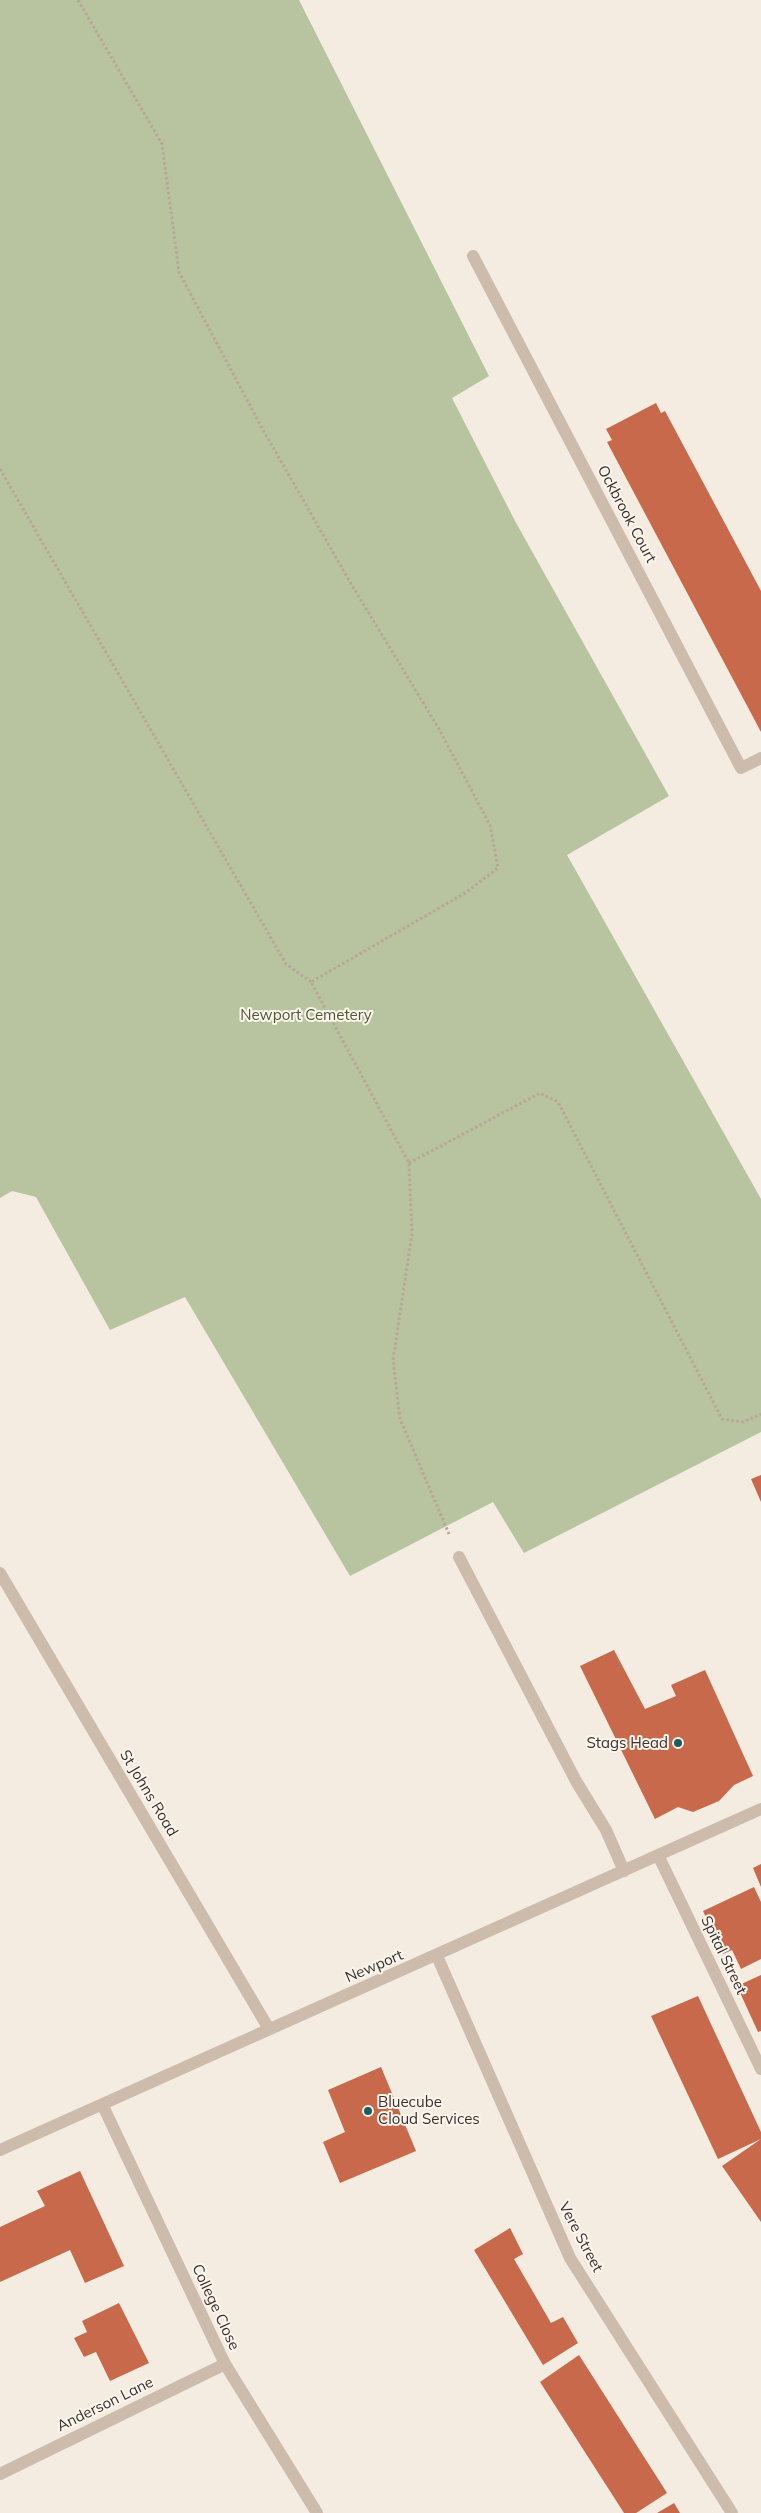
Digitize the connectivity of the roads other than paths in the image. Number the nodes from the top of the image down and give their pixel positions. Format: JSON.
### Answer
{"nodes":[{"id":1,"x":473,"y":256,"type":"dead end"},
{"id":2,"x":761,"y":758,"type":"edge"},
{"id":3,"x":459,"y":1557,"type":"road end"},
{"id":4,"x":0,"y":1573,"type":"edge"},
{"id":5,"x":761,"y":1809,"type":"edge"},
{"id":6,"x":658,"y":1856,"type":"junction"},
{"id":7,"x":624,"y":1870,"type":"junction"},
{"id":8,"x":437,"y":1956,"type":"junction"},
{"id":9,"x":269,"y":2028,"type":"junction"},
{"id":10,"x":761,"y":2069,"type":"edge"},
{"id":11,"x":103,"y":2106,"type":"junction"},
{"id":12,"x":0,"y":2150,"type":"edge"},
{"id":13,"x":225,"y":2364,"type":"junction"},
{"id":14,"x":0,"y":2474,"type":"edge"},
{"id":15,"x":317,"y":2513,"type":"edge"},
{"id":16,"x":732,"y":2513,"type":"edge"}],
"edges":[{"from":1,"to":2,"type":"street","name":"Ockbrook Court"},
{"from":3,"to":7,"type":"street"},
{"from":4,"to":9,"type":"street","name":"St Johns Road"},
{"from":5,"to":6,"type":"street","name":"Newport"},
{"from":6,"to":7,"type":"street","name":"Newport"},
{"from":6,"to":10,"type":"street","name":"Spital Street"},
{"from":7,"to":8,"type":"street","name":"Newport"},
{"from":8,"to":9,"type":"street","name":"Newport"},
{"from":8,"to":16,"type":"street","name":"Vere Street"},
{"from":9,"to":11,"type":"street","name":"Newport"},
{"from":11,"to":12,"type":"street","name":"Newport"},
{"from":11,"to":13,"type":"street","name":"College Close"},
{"from":13,"to":14,"type":"street","name":"Anderson Lane"},
{"from":13,"to":15,"type":"street","name":"College Close"}]}
